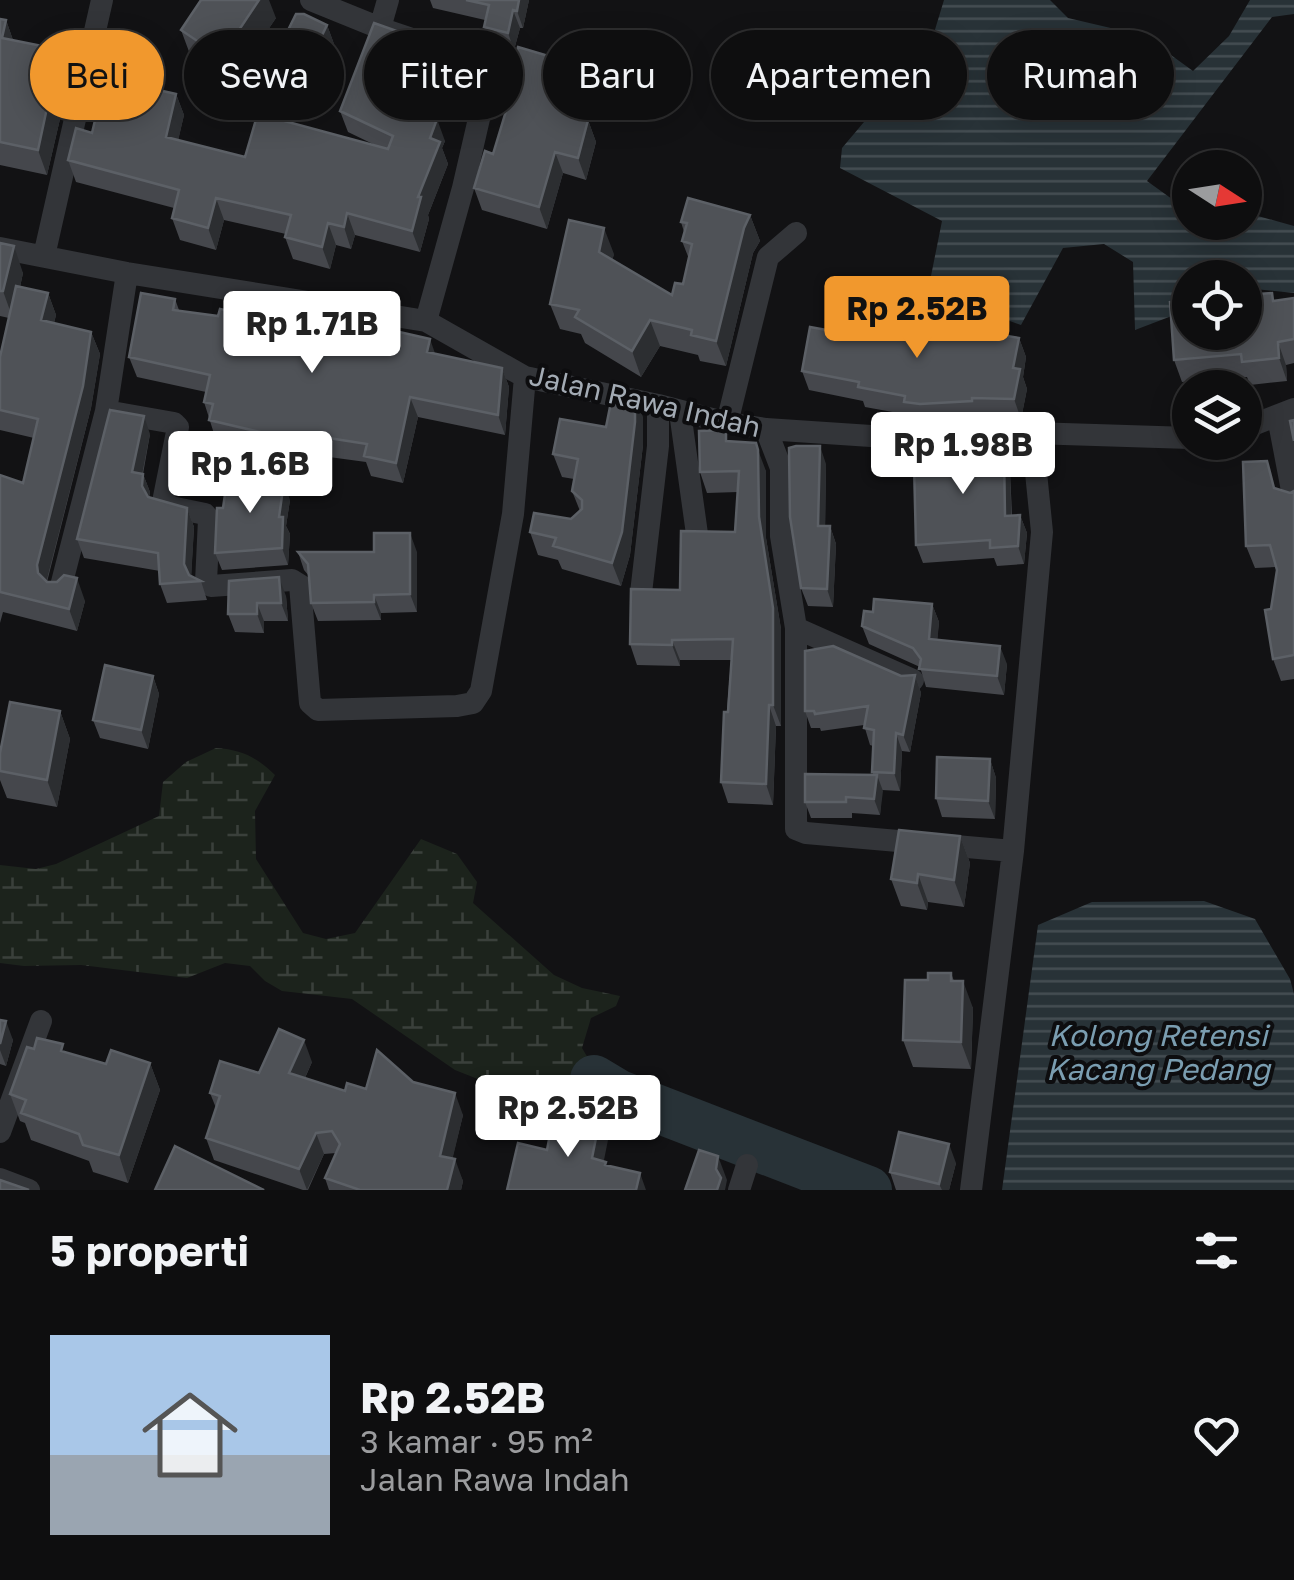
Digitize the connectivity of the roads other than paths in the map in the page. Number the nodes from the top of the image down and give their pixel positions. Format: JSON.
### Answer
{"nodes":[{"id":1,"x":102,"y":0,"type":"edge"},
{"id":2,"x":311,"y":0,"type":"edge"},
{"id":3,"x":388,"y":0,"type":"edge"},
{"id":4,"x":380,"y":28,"type":"junction"},
{"id":5,"x":796,"y":232,"type":"dead end"},
{"id":6,"x":0,"y":248,"type":"edge"},
{"id":7,"x":44,"y":256,"type":"junction"},
{"id":8,"x":128,"y":273,"type":"junction"},
{"id":9,"x":426,"y":321,"type":"junction"},
{"id":10,"x":525,"y":377,"type":"junction"},
{"id":11,"x":669,"y":408,"type":"junction"},
{"id":12,"x":106,"y":411,"type":"junction"},
{"id":13,"x":1286,"y":413,"type":"edge"},
{"id":14,"x":1262,"y":422,"type":"edge"},
{"id":15,"x":727,"y":423,"type":"junction"},
{"id":16,"x":766,"y":429,"type":"junction"},
{"id":17,"x":1032,"y":433,"type":"junction"},
{"id":18,"x":1172,"y":437,"type":"edge"},
{"id":19,"x":1294,"y":501,"type":"edge"},
{"id":20,"x":697,"y":534,"type":"edge"},
{"id":21,"x":60,"y":590,"type":"edge"},
{"id":22,"x":641,"y":593,"type":"edge"},
{"id":23,"x":796,"y":628,"type":"junction"},
{"id":24,"x":913,"y":680,"type":"edge"},
{"id":25,"x":1013,"y":851,"type":"junction"},
{"id":26,"x":41,"y":1021,"type":"dead end"},
{"id":27,"x":0,"y":1132,"type":"edge"},
{"id":28,"x":747,"y":1165,"type":"dead end"},
{"id":29,"x":0,"y":1179,"type":"edge"},
{"id":30,"x":29,"y":1190,"type":"edge"},
{"id":31,"x":738,"y":1190,"type":"edge"},
{"id":32,"x":971,"y":1190,"type":"edge"}],
"edges":[{"from":1,"to":7,"type":"street"},
{"from":2,"to":4,"type":"street"},
{"from":3,"to":4,"type":"street"},
{"from":4,"to":9,"type":"street"},
{"from":5,"to":15,"type":"street"},
{"from":6,"to":7,"type":"street","name":"Jalan Rawa Indah"},
{"from":7,"to":8,"type":"street","name":"Jalan Rawa Indah"},
{"from":8,"to":9,"type":"street","name":"Jalan Rawa Indah"},
{"from":8,"to":12,"type":"street"},
{"from":9,"to":10,"type":"street","name":"Jalan Rawa Indah"},
{"from":10,"to":11,"type":"street","name":"Jalan Rawa Indah"},
{"from":10,"to":12,"type":"street"},
{"from":11,"to":15,"type":"street","name":"Jalan Rawa Indah"},
{"from":11,"to":20,"type":"street"},
{"from":11,"to":22,"type":"street"},
{"from":12,"to":21,"type":"street"},
{"from":13,"to":14,"type":"street"},
{"from":13,"to":19,"type":"street"},
{"from":15,"to":16,"type":"street","name":"Jalan Rawa Indah"},
{"from":16,"to":17,"type":"street","name":"Jalan Rawa Indah"},
{"from":16,"to":23,"type":"street"},
{"from":17,"to":18,"type":"street","name":"Jalan Rawa Indah"},
{"from":17,"to":25,"type":"street"},
{"from":23,"to":24,"type":"street"},
{"from":23,"to":25,"type":"street"},
{"from":25,"to":32,"type":"street"},
{"from":26,"to":27,"type":"street"},
{"from":28,"to":31,"type":"street"},
{"from":29,"to":30,"type":"street"}]}
